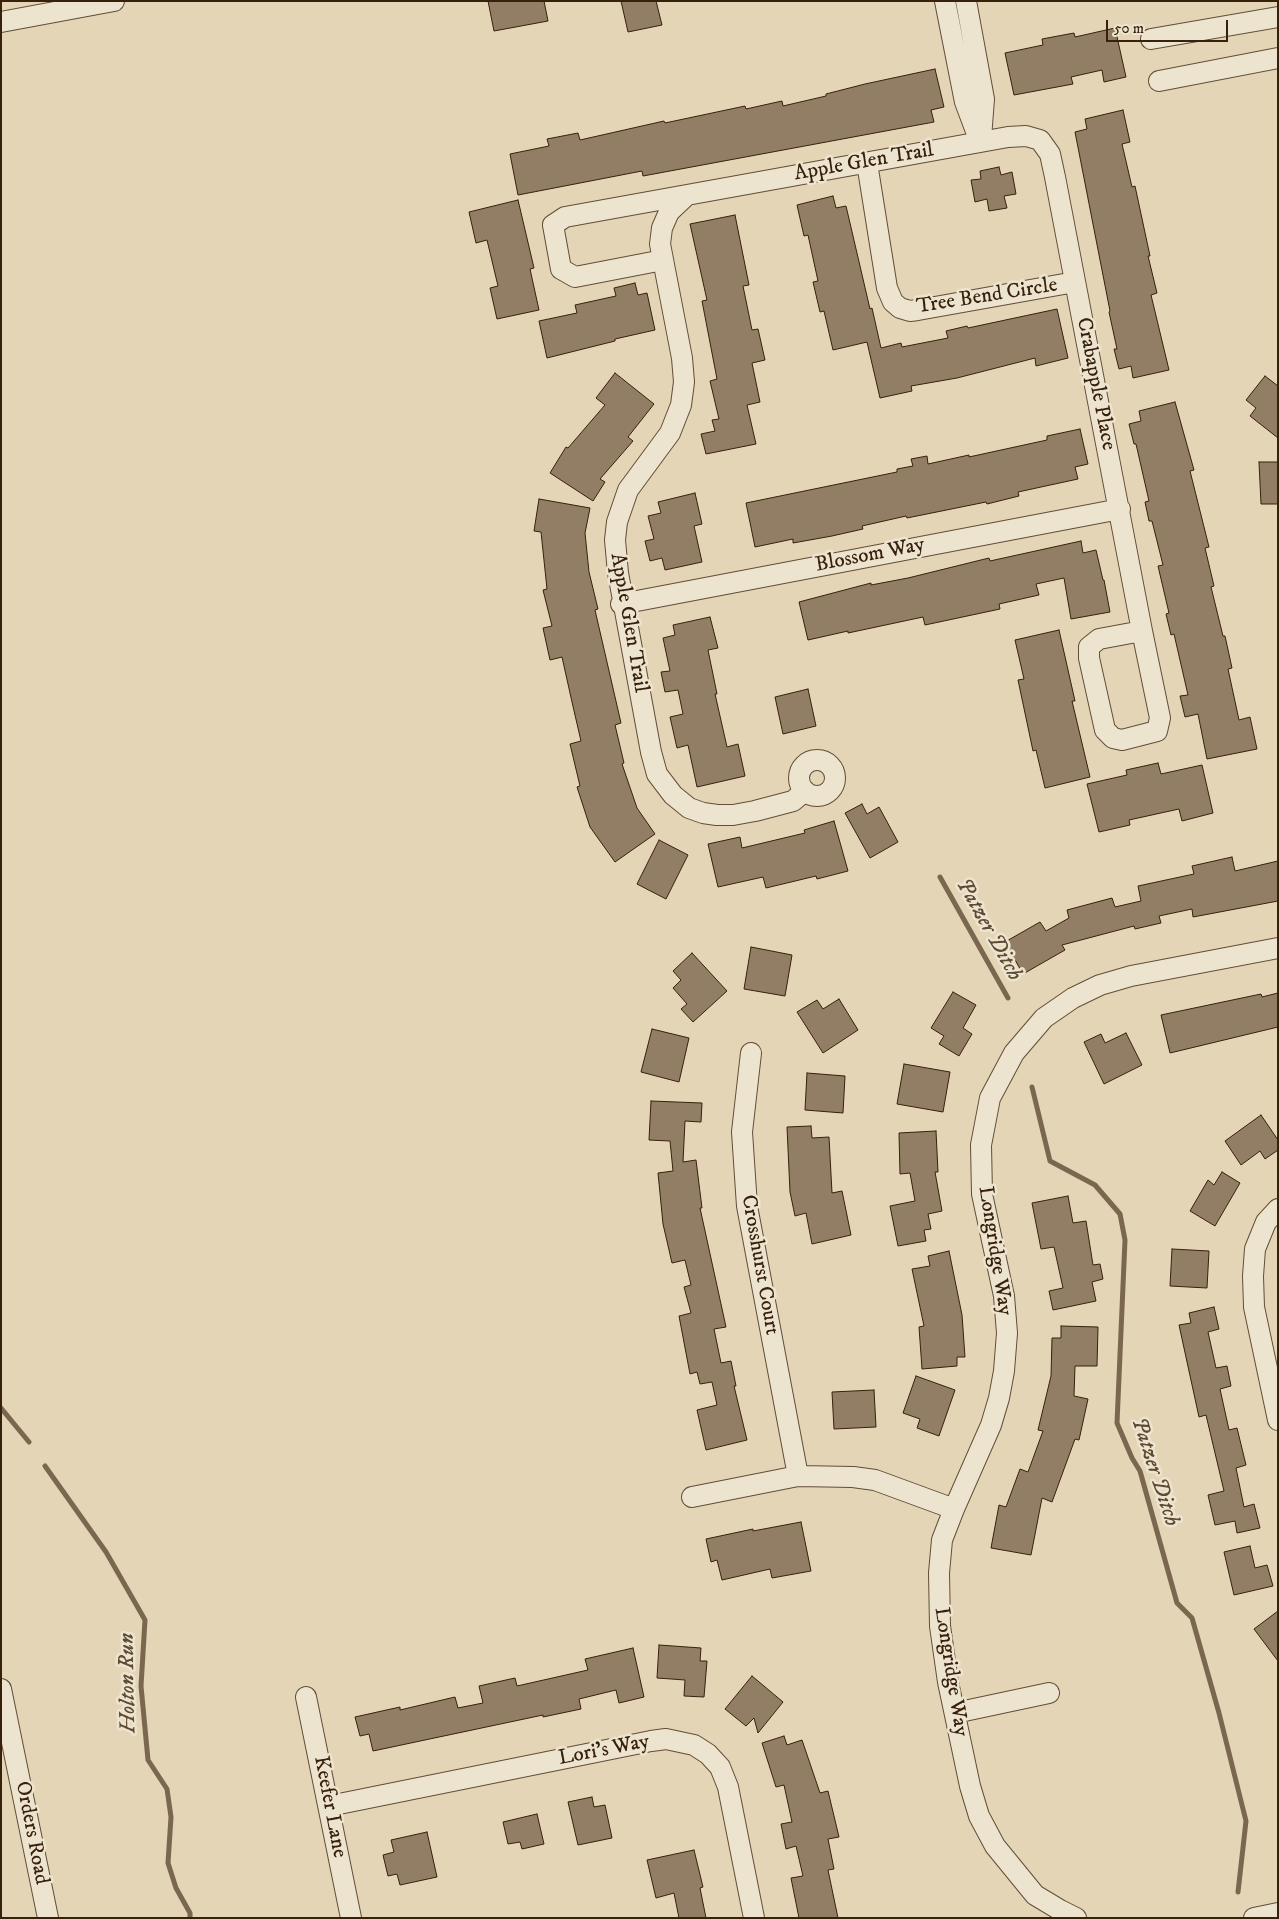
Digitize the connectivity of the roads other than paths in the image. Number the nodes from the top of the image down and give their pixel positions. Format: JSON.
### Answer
{"nodes":[{"id":1,"x":114,"y":1,"type":"edge"},
{"id":2,"x":945,"y":1,"type":"edge"},
{"id":3,"x":966,"y":1,"type":"edge"},
{"id":4,"x":1278,"y":17,"type":"edge"},
{"id":5,"x":1,"y":22,"type":"edge"},
{"id":6,"x":1152,"y":39,"type":"dead end"},
{"id":7,"x":1278,"y":58,"type":"edge"},
{"id":8,"x":1159,"y":81,"type":"dead end"},
{"id":9,"x":1040,"y":140,"type":"joint"},
{"id":10,"x":980,"y":142,"type":"junction"},
{"id":11,"x":867,"y":163,"type":"junction"},
{"id":12,"x":687,"y":195,"type":"junction"},
{"id":13,"x":663,"y":260,"type":"junction"},
{"id":14,"x":1075,"y":282,"type":"junction"},
{"id":15,"x":1120,"y":509,"type":"junction"},
{"id":16,"x":622,"y":604,"type":"junction"},
{"id":17,"x":1142,"y":631,"type":"junction"},
{"id":18,"x":805,"y":791,"type":"dead end"},
{"id":19,"x":1278,"y":948,"type":"edge"},
{"id":20,"x":751,"y":1053,"type":"dead end"},
{"id":21,"x":1278,"y":1208,"type":"edge"},
{"id":22,"x":1278,"y":1420,"type":"edge"},
{"id":23,"x":798,"y":1476,"type":"junction"},
{"id":24,"x":692,"y":1498,"type":"dead end"},
{"id":25,"x":954,"y":1509,"type":"junction"},
{"id":26,"x":1,"y":1689,"type":"edge"},
{"id":27,"x":1049,"y":1693,"type":"dead end"},
{"id":28,"x":306,"y":1696,"type":"dead end"},
{"id":29,"x":955,"y":1713,"type":"junction"},
{"id":30,"x":328,"y":1806,"type":"junction"},
{"id":31,"x":1278,"y":1913,"type":"edge"},
{"id":32,"x":48,"y":1918,"type":"edge"},
{"id":33,"x":351,"y":1918,"type":"edge"},
{"id":34,"x":754,"y":1918,"type":"edge"},
{"id":35,"x":1076,"y":1918,"type":"edge"},
{"id":36,"x":1254,"y":1918,"type":"edge"}],
"edges":[{"from":1,"to":5,"type":"street"},
{"from":2,"to":10,"type":"street"},
{"from":3,"to":10,"type":"street"},
{"from":4,"to":6,"type":"street"},
{"from":7,"to":8,"type":"street"},
{"from":9,"to":10,"type":"street","name":"Apple Glen Trail"},
{"from":9,"to":14,"type":"street","name":"Crabapple Place"},
{"from":10,"to":11,"type":"street","name":"Apple Glen Trail"},
{"from":11,"to":12,"type":"street","name":"Apple Glen Trail"},
{"from":11,"to":14,"type":"street","name":"Tree Bend Circle"},
{"from":12,"to":13,"type":"street","name":"Apple Glen Trail"},
{"from":12,"to":13,"type":"street","name":"Apple Glen Trail"},
{"from":13,"to":16,"type":"street","name":"Apple Glen Trail"},
{"from":14,"to":15,"type":"street","name":"Crabapple Place"},
{"from":15,"to":16,"type":"street","name":"Blossom Way"},
{"from":15,"to":17,"type":"street","name":"Crabapple Place"},
{"from":16,"to":18,"type":"street","name":"Apple Glen Trail"},
{"from":17,"to":17,"type":"street","name":"Crabapple Place"},
{"from":19,"to":25,"type":"street","name":"Longridge Way"},
{"from":20,"to":23,"type":"street","name":"Crosshurst Court"},
{"from":21,"to":22,"type":"street"},
{"from":23,"to":24,"type":"street"},
{"from":23,"to":25,"type":"street"},
{"from":25,"to":29,"type":"street","name":"Longridge Way"},
{"from":26,"to":32,"type":"street","name":"Orders Road"},
{"from":27,"to":29,"type":"street"},
{"from":28,"to":30,"type":"street","name":"Keefer Lane"},
{"from":29,"to":35,"type":"street","name":"Longridge Way"},
{"from":30,"to":33,"type":"street","name":"Keefer Lane"},
{"from":30,"to":34,"type":"street","name":"Lori's Way"},
{"from":31,"to":36,"type":"street"}]}
